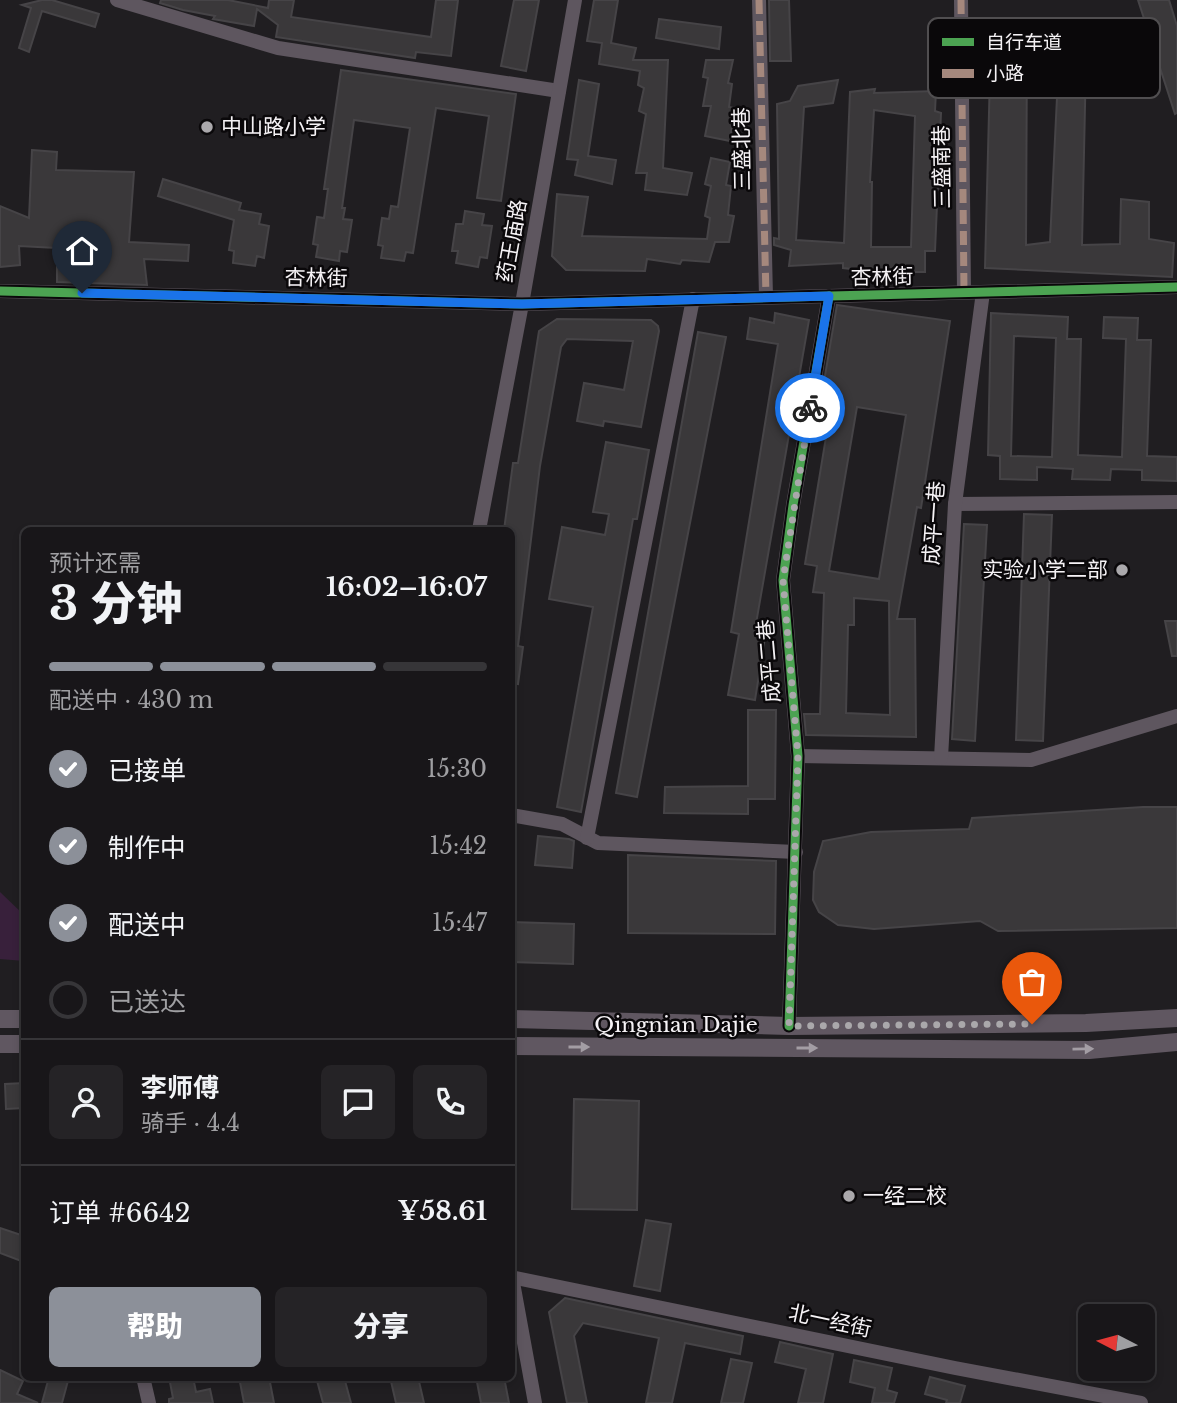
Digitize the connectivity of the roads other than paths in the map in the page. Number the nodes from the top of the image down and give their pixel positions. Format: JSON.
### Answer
{"nodes":[{"id":1,"x":117,"y":0,"type":"edge"},
{"id":2,"x":575,"y":0,"type":"edge"},
{"id":3,"x":759,"y":0,"type":"edge"},
{"id":4,"x":961,"y":0,"type":"edge"},
{"id":5,"x":961,"y":18,"type":"edge"},
{"id":6,"x":559,"y":91,"type":"junction"},
{"id":7,"x":962,"y":98,"type":"edge"},
{"id":8,"x":1177,"y":287,"type":"edge"},
{"id":9,"x":0,"y":292,"type":"edge"},
{"id":10,"x":964,"y":292,"type":"junction"},
{"id":11,"x":984,"y":292,"type":"junction"},
{"id":12,"x":829,"y":296,"type":"junction"},
{"id":13,"x":766,"y":297,"type":"junction"},
{"id":14,"x":693,"y":299,"type":"junction"},
{"id":15,"x":522,"y":304,"type":"junction"},
{"id":16,"x":1177,"y":502,"type":"edge"},
{"id":17,"x":955,"y":504,"type":"junction"},
{"id":18,"x":480,"y":527,"type":"edge"},
{"id":19,"x":1177,"y":716,"type":"edge"},
{"id":20,"x":798,"y":756,"type":"junction"},
{"id":21,"x":941,"y":758,"type":"junction"},
{"id":22,"x":515,"y":816,"type":"edge"},
{"id":23,"x":587,"y":838,"type":"junction"},
{"id":24,"x":796,"y":852,"type":"junction"},
{"id":25,"x":0,"y":1018,"type":"edge"},
{"id":26,"x":1177,"y":1018,"type":"edge"},
{"id":27,"x":21,"y":1019,"type":"edge"},
{"id":28,"x":515,"y":1019,"type":"edge"},
{"id":29,"x":789,"y":1026,"type":"junction"},
{"id":30,"x":1177,"y":1042,"type":"edge"},
{"id":31,"x":0,"y":1044,"type":"edge"},
{"id":32,"x":21,"y":1044,"type":"edge"},
{"id":33,"x":515,"y":1046,"type":"edge"},
{"id":34,"x":515,"y":1278,"type":"edge"},
{"id":35,"x":515,"y":1298,"type":"edge"},
{"id":36,"x":144,"y":1381,"type":"edge"},
{"id":37,"x":149,"y":1403,"type":"edge"},
{"id":38,"x":535,"y":1403,"type":"edge"},
{"id":39,"x":1137,"y":1403,"type":"edge"}],
"edges":[{"from":1,"to":6,"type":"street"},
{"from":2,"to":6,"type":"street","name":"药王庙路"},
{"from":3,"to":13,"type":"street","name":"三盛北巷"},
{"from":4,"to":5,"type":"street","name":"三盛南巷"},
{"from":6,"to":15,"type":"street","name":"药王庙路"},
{"from":7,"to":10,"type":"street","name":"三盛南巷"},
{"from":8,"to":11,"type":"street","name":"杏林街"},
{"from":9,"to":15,"type":"street","name":"杏林街"},
{"from":10,"to":11,"type":"street","name":"杏林街"},
{"from":10,"to":12,"type":"street","name":"杏林街"},
{"from":11,"to":17,"type":"street","name":"成平一巷"},
{"from":12,"to":13,"type":"street","name":"杏林街"},
{"from":12,"to":20,"type":"street","name":"成平二巷"},
{"from":13,"to":14,"type":"street","name":"杏林街"},
{"from":14,"to":15,"type":"street","name":"杏林街"},
{"from":14,"to":23,"type":"street"},
{"from":15,"to":18,"type":"street","name":"药王庙路"},
{"from":16,"to":17,"type":"street"},
{"from":17,"to":21,"type":"street","name":"成平一巷"},
{"from":19,"to":21,"type":"street"},
{"from":20,"to":21,"type":"street"},
{"from":20,"to":24,"type":"street","name":"成平二巷"},
{"from":22,"to":23,"type":"street"},
{"from":23,"to":24,"type":"street"},
{"from":24,"to":29,"type":"street","name":"成平二巷"},
{"from":25,"to":27,"type":"main road"},
{"from":26,"to":29,"type":"main road"},
{"from":28,"to":29,"type":"main road"},
{"from":33,"to":30,"type":"main road","name":"Qingnian Dajie","one_way":true},
{"from":31,"to":32,"type":"main road"},
{"from":34,"to":39,"type":"street","name":"北一经街"},
{"from":35,"to":38,"type":"street"},
{"from":36,"to":37,"type":"street"}]}
